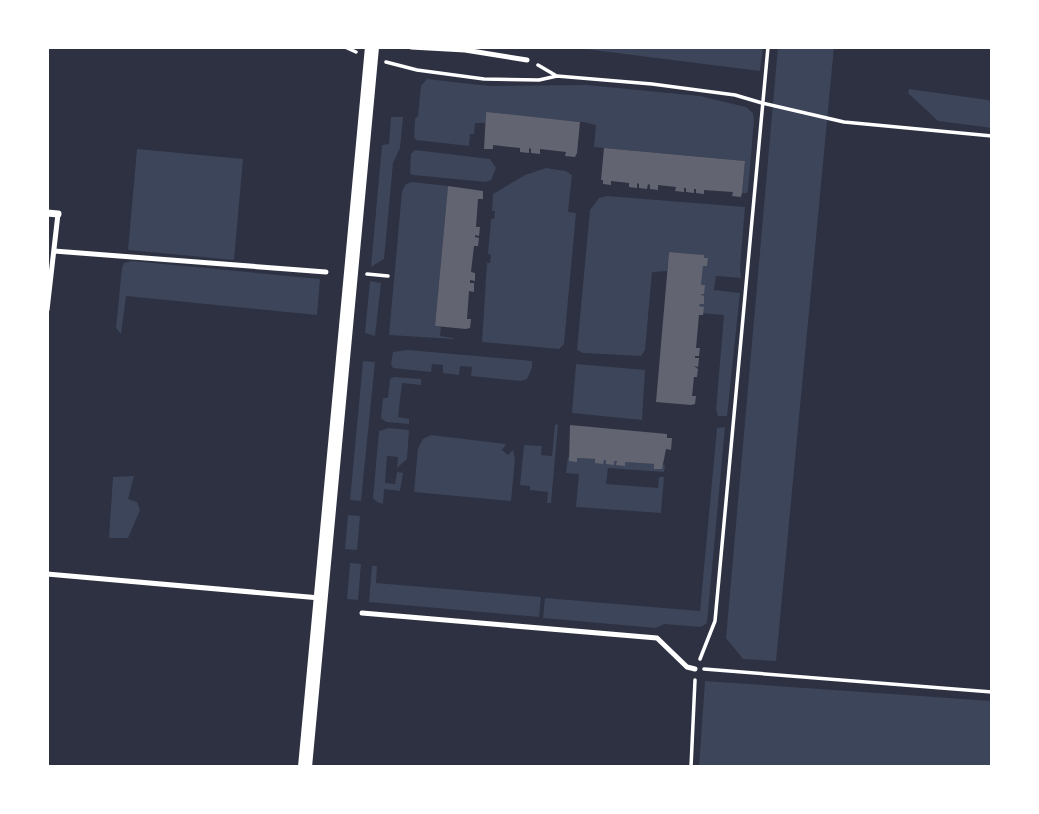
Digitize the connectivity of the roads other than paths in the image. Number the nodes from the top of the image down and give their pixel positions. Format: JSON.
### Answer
{"nodes":[{"id":1,"x":411,"y":47,"type":"edge"},
{"id":2,"x":370,"y":54,"type":"edge"},
{"id":3,"x":527,"y":60,"type":"road end"},
{"id":4,"x":47,"y":214,"type":"edge"},
{"id":5,"x":58,"y":214,"type":"joint"},
{"id":6,"x":54,"y":251,"type":"junction"},
{"id":7,"x":326,"y":272,"type":"dead end"},
{"id":8,"x":47,"y":310,"type":"edge"},
{"id":9,"x":47,"y":574,"type":"edge"},
{"id":10,"x":320,"y":598,"type":"junction"},
{"id":11,"x":362,"y":613,"type":"dead end"},
{"id":12,"x":695,"y":669,"type":"road end"},
{"id":13,"x":305,"y":767,"type":"edge"}],
"edges":[{"from":1,"to":3,"type":"lane"},
{"from":2,"to":10,"type":"main road"},
{"from":4,"to":5,"type":"street"},
{"from":5,"to":6,"type":"lane"},
{"from":6,"to":7,"type":"lane"},
{"from":6,"to":8,"type":"lane"},
{"from":9,"to":10,"type":"lane"},
{"from":10,"to":13,"type":"main road"},
{"from":11,"to":12,"type":"lane"}]}
